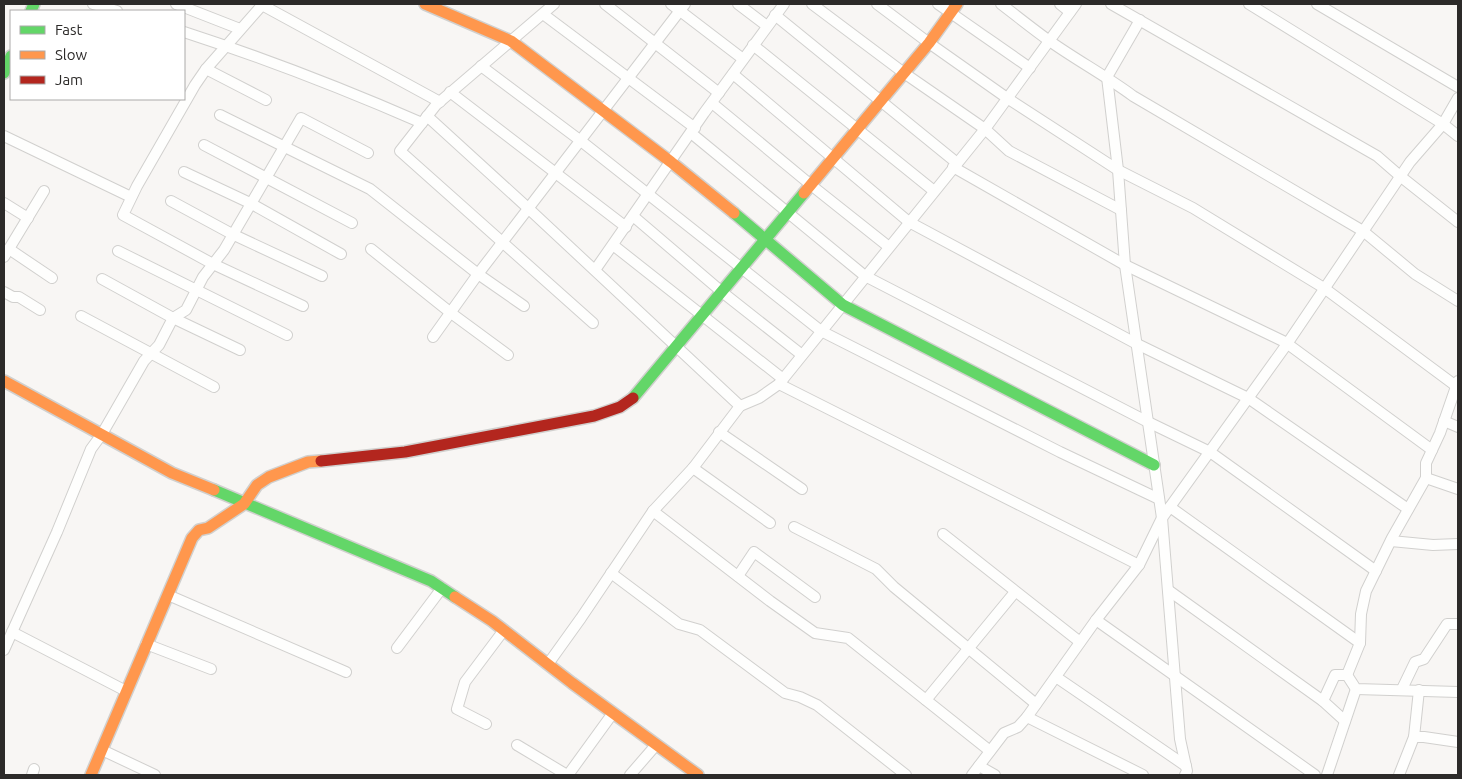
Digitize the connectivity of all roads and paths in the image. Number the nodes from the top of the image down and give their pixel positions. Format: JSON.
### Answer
{"nodes":[{"id":1,"x":93,"y":4,"type":"edge"},
{"id":2,"x":176,"y":4,"type":"edge"},
{"id":3,"x":262,"y":4,"type":"edge"},
{"id":4,"x":425,"y":4,"type":"edge"},
{"id":5,"x":554,"y":4,"type":"edge"},
{"id":6,"x":605,"y":4,"type":"edge"},
{"id":7,"x":671,"y":4,"type":"edge"},
{"id":8,"x":738,"y":4,"type":"edge"},
{"id":9,"x":784,"y":4,"type":"edge"},
{"id":10,"x":812,"y":4,"type":"edge"},
{"id":11,"x":877,"y":4,"type":"edge"},
{"id":12,"x":938,"y":4,"type":"edge"},
{"id":13,"x":1001,"y":4,"type":"edge"},
{"id":14,"x":1060,"y":4,"type":"edge"},
{"id":15,"x":1110,"y":4,"type":"edge"},
{"id":16,"x":1249,"y":4,"type":"edge"},
{"id":17,"x":1317,"y":4,"type":"edge"},
{"id":18,"x":682,"y":7,"type":"edge"},
{"id":19,"x":954,"y":8,"type":"edge"},
{"id":20,"x":1073,"y":8,"type":"edge"},
{"id":21,"x":114,"y":10,"type":"edge"},
{"id":22,"x":543,"y":14,"type":"junction"},
{"id":23,"x":775,"y":15,"type":"junction"},
{"id":24,"x":1140,"y":20,"type":"junction"},
{"id":25,"x":767,"y":26,"type":"junction"},
{"id":26,"x":240,"y":30,"type":"junction"},
{"id":27,"x":185,"y":32,"type":"edge"},
{"id":28,"x":511,"y":41,"type":"junction"},
{"id":29,"x":1049,"y":41,"type":"junction"},
{"id":30,"x":655,"y":43,"type":"junction"},
{"id":31,"x":929,"y":43,"type":"junction"},
{"id":32,"x":753,"y":45,"type":"junction"},
{"id":33,"x":226,"y":46,"type":"junction"},
{"id":34,"x":10,"y":58,"type":"edge"},
{"id":35,"x":743,"y":59,"type":"junction"},
{"id":36,"x":481,"y":66,"type":"junction"},
{"id":37,"x":1030,"y":68,"type":"junction"},
{"id":38,"x":206,"y":69,"type":"junction"},
{"id":39,"x":4,"y":73,"type":"edge"},
{"id":40,"x":904,"y":73,"type":"junction"},
{"id":41,"x":733,"y":74,"type":"junction"},
{"id":42,"x":1107,"y":77,"type":"junction"},
{"id":43,"x":629,"y":78,"type":"junction"},
{"id":44,"x":1458,"y":87,"type":"edge"},
{"id":45,"x":450,"y":92,"type":"junction"},
{"id":46,"x":719,"y":92,"type":"junction"},
{"id":47,"x":1007,"y":98,"type":"junction"},
{"id":48,"x":1458,"y":98,"type":"edge"},
{"id":49,"x":266,"y":100,"type":"dead end"},
{"id":50,"x":881,"y":100,"type":"junction"},
{"id":51,"x":440,"y":102,"type":"junction"},
{"id":52,"x":712,"y":103,"type":"junction"},
{"id":53,"x":604,"y":110,"type":"junction"},
{"id":54,"x":220,"y":115,"type":"dead end"},
{"id":55,"x":425,"y":120,"type":"junction"},
{"id":56,"x":1443,"y":124,"type":"junction"},
{"id":57,"x":858,"y":129,"type":"junction"},
{"id":58,"x":984,"y":129,"type":"junction"},
{"id":59,"x":693,"y":130,"type":"junction"},
{"id":60,"x":4,"y":136,"type":"edge"},
{"id":61,"x":1458,"y":136,"type":"edge"},
{"id":62,"x":580,"y":142,"type":"junction"},
{"id":63,"x":204,"y":145,"type":"dead end"},
{"id":64,"x":284,"y":147,"type":"junction"},
{"id":65,"x":368,"y":152,"type":"dead end"},
{"id":66,"x":832,"y":159,"type":"junction"},
{"id":67,"x":670,"y":162,"type":"junction"},
{"id":68,"x":955,"y":165,"type":"junction"},
{"id":69,"x":1118,"y":170,"type":"junction"},
{"id":70,"x":184,"y":172,"type":"dead end"},
{"id":71,"x":556,"y":174,"type":"junction"},
{"id":72,"x":1400,"y":176,"type":"junction"},
{"id":73,"x":266,"y":178,"type":"junction"},
{"id":74,"x":811,"y":185,"type":"junction"},
{"id":75,"x":44,"y":191,"type":"dead end"},
{"id":76,"x":934,"y":191,"type":"junction"},
{"id":77,"x":648,"y":195,"type":"junction"},
{"id":78,"x":131,"y":197,"type":"junction"},
{"id":79,"x":171,"y":201,"type":"dead end"},
{"id":80,"x":4,"y":203,"type":"edge"},
{"id":81,"x":250,"y":203,"type":"junction"},
{"id":82,"x":529,"y":209,"type":"junction"},
{"id":83,"x":1121,"y":210,"type":"junction"},
{"id":84,"x":788,"y":213,"type":"junction"},
{"id":85,"x":633,"y":216,"type":"junction"},
{"id":86,"x":28,"y":218,"type":"junction"},
{"id":87,"x":909,"y":222,"type":"junction"},
{"id":88,"x":1458,"y":222,"type":"edge"},
{"id":89,"x":352,"y":223,"type":"dead end"},
{"id":90,"x":626,"y":227,"type":"junction"},
{"id":91,"x":1363,"y":231,"type":"junction"},
{"id":92,"x":232,"y":234,"type":"junction"},
{"id":93,"x":766,"y":239,"type":"junction"},
{"id":94,"x":502,"y":243,"type":"junction"},
{"id":95,"x":613,"y":245,"type":"junction"},
{"id":96,"x":889,"y":247,"type":"junction"},
{"id":97,"x":371,"y":249,"type":"dead end"},
{"id":98,"x":118,"y":251,"type":"dead end"},
{"id":99,"x":6,"y":253,"type":"edge"},
{"id":100,"x":341,"y":254,"type":"dead end"},
{"id":101,"x":213,"y":264,"type":"junction"},
{"id":102,"x":1125,"y":265,"type":"junction"},
{"id":103,"x":742,"y":268,"type":"junction"},
{"id":104,"x":595,"y":270,"type":"junction"},
{"id":105,"x":478,"y":274,"type":"junction"},
{"id":106,"x":322,"y":276,"type":"dead end"},
{"id":107,"x":866,"y":276,"type":"junction"},
{"id":108,"x":52,"y":278,"type":"dead end"},
{"id":109,"x":102,"y":279,"type":"dead end"},
{"id":110,"x":1324,"y":288,"type":"junction"},
{"id":111,"x":196,"y":291,"type":"junction"},
{"id":112,"x":4,"y":292,"type":"edge"},
{"id":113,"x":722,"y":292,"type":"junction"},
{"id":114,"x":1458,"y":301,"type":"edge"},
{"id":115,"x":843,"y":304,"type":"junction"},
{"id":116,"x":303,"y":306,"type":"dead end"},
{"id":117,"x":524,"y":306,"type":"dead end"},
{"id":118,"x":40,"y":310,"type":"dead end"},
{"id":119,"x":451,"y":313,"type":"junction"},
{"id":120,"x":80,"y":316,"type":"dead end"},
{"id":121,"x":702,"y":316,"type":"junction"},
{"id":122,"x":173,"y":318,"type":"junction"},
{"id":123,"x":593,"y":323,"type":"dead end"},
{"id":124,"x":821,"y":331,"type":"junction"},
{"id":125,"x":287,"y":335,"type":"dead end"},
{"id":126,"x":433,"y":337,"type":"dead end"},
{"id":127,"x":1137,"y":344,"type":"junction"},
{"id":128,"x":1287,"y":344,"type":"junction"},
{"id":129,"x":678,"y":346,"type":"junction"},
{"id":130,"x":240,"y":350,"type":"dead end"},
{"id":131,"x":151,"y":353,"type":"junction"},
{"id":132,"x":508,"y":355,"type":"dead end"},
{"id":133,"x":802,"y":355,"type":"junction"},
{"id":134,"x":4,"y":381,"type":"edge"},
{"id":135,"x":781,"y":381,"type":"junction"},
{"id":136,"x":1457,"y":383,"type":"edge"},
{"id":137,"x":214,"y":387,"type":"dead end"},
{"id":138,"x":1248,"y":398,"type":"junction"},
{"id":139,"x":740,"y":406,"type":"junction"},
{"id":140,"x":1148,"y":422,"type":"junction"},
{"id":141,"x":1444,"y":422,"type":"junction"},
{"id":142,"x":1458,"y":427,"type":"edge"},
{"id":143,"x":719,"y":432,"type":"junction"},
{"id":144,"x":102,"y":434,"type":"junction"},
{"id":145,"x":1432,"y":450,"type":"junction"},
{"id":146,"x":1210,"y":452,"type":"junction"},
{"id":147,"x":1154,"y":465,"type":"junction"},
{"id":148,"x":693,"y":468,"type":"junction"},
{"id":149,"x":1426,"y":478,"type":"junction"},
{"id":150,"x":802,"y":489,"type":"dead end"},
{"id":151,"x":1458,"y":489,"type":"edge"},
{"id":152,"x":1159,"y":499,"type":"junction"},
{"id":153,"x":246,"y":502,"type":"junction"},
{"id":154,"x":1170,"y":507,"type":"junction"},
{"id":155,"x":1408,"y":509,"type":"junction"},
{"id":156,"x":653,"y":511,"type":"junction"},
{"id":157,"x":1162,"y":518,"type":"junction"},
{"id":158,"x":770,"y":523,"type":"dead end"},
{"id":159,"x":794,"y":527,"type":"dead end"},
{"id":160,"x":943,"y":534,"type":"dead end"},
{"id":161,"x":1390,"y":541,"type":"junction"},
{"id":162,"x":1458,"y":544,"type":"edge"},
{"id":163,"x":1139,"y":565,"type":"junction"},
{"id":164,"x":1376,"y":572,"type":"junction"},
{"id":165,"x":611,"y":573,"type":"junction"},
{"id":166,"x":738,"y":576,"type":"junction"},
{"id":167,"x":442,"y":588,"type":"junction"},
{"id":168,"x":1168,"y":590,"type":"junction"},
{"id":169,"x":1015,"y":592,"type":"junction"},
{"id":170,"x":168,"y":595,"type":"junction"},
{"id":171,"x":815,"y":596,"type":"dead end"},
{"id":172,"x":1096,"y":620,"type":"junction"},
{"id":173,"x":1458,"y":624,"type":"edge"},
{"id":174,"x":504,"y":630,"type":"junction"},
{"id":175,"x":12,"y":632,"type":"junction"},
{"id":176,"x":1080,"y":642,"type":"junction"},
{"id":177,"x":1360,"y":642,"type":"junction"},
{"id":178,"x":146,"y":644,"type":"junction"},
{"id":179,"x":397,"y":648,"type":"dead end"},
{"id":180,"x":969,"y":648,"type":"junction"},
{"id":181,"x":4,"y":650,"type":"edge"},
{"id":182,"x":548,"y":664,"type":"junction"},
{"id":183,"x":211,"y":670,"type":"dead end"},
{"id":184,"x":346,"y":672,"type":"dead end"},
{"id":185,"x":1175,"y":674,"type":"junction"},
{"id":186,"x":1347,"y":676,"type":"junction"},
{"id":187,"x":1056,"y":677,"type":"junction"},
{"id":188,"x":1356,"y":689,"type":"junction"},
{"id":189,"x":1402,"y":689,"type":"junction"},
{"id":190,"x":1419,"y":690,"type":"junction"},
{"id":191,"x":126,"y":691,"type":"junction"},
{"id":192,"x":1458,"y":692,"type":"edge"},
{"id":193,"x":926,"y":700,"type":"junction"},
{"id":194,"x":1323,"y":701,"type":"junction"},
{"id":195,"x":1036,"y":704,"type":"junction"},
{"id":196,"x":613,"y":713,"type":"junction"},
{"id":197,"x":1027,"y":716,"type":"junction"},
{"id":198,"x":1345,"y":721,"type":"junction"},
{"id":199,"x":486,"y":724,"type":"dead end"},
{"id":200,"x":1414,"y":737,"type":"junction"},
{"id":201,"x":1458,"y":742,"type":"edge"},
{"id":202,"x":517,"y":745,"type":"dead end"},
{"id":203,"x":656,"y":745,"type":"junction"},
{"id":204,"x":102,"y":750,"type":"junction"},
{"id":205,"x":990,"y":751,"type":"junction"},
{"id":206,"x":979,"y":766,"type":"junction"},
{"id":207,"x":1186,"y":770,"type":"edge"},
{"id":208,"x":150,"y":774,"type":"edge"},
{"id":209,"x":91,"y":775,"type":"edge"},
{"id":210,"x":568,"y":775,"type":"edge"},
{"id":211,"x":630,"y":775,"type":"edge"},
{"id":212,"x":698,"y":775,"type":"edge"},
{"id":213,"x":906,"y":775,"type":"edge"},
{"id":214,"x":972,"y":775,"type":"edge"},
{"id":215,"x":995,"y":775,"type":"edge"},
{"id":216,"x":1143,"y":775,"type":"edge"},
{"id":217,"x":1315,"y":775,"type":"edge"},
{"id":218,"x":1327,"y":775,"type":"edge"},
{"id":219,"x":1399,"y":775,"type":"edge"}],
"edges":[{"from":1,"to":21,"type":"street"},
{"from":2,"to":26,"type":"street"},
{"from":3,"to":26,"type":"street"},
{"from":3,"to":51,"type":"street"},
{"from":4,"to":28,"type":"street"},
{"from":5,"to":22,"type":"street"},
{"from":6,"to":30,"type":"street"},
{"from":7,"to":18,"type":"street"},
{"from":8,"to":25,"type":"street"},
{"from":9,"to":23,"type":"street"},
{"from":10,"to":40,"type":"street"},
{"from":11,"to":31,"type":"street"},
{"from":12,"to":19,"type":"street"},
{"from":13,"to":29,"type":"street"},
{"from":14,"to":20,"type":"street"},
{"from":15,"to":24,"type":"street"},
{"from":16,"to":56,"type":"street"},
{"from":17,"to":44,"type":"street"},
{"from":18,"to":30,"type":"street"},
{"from":18,"to":35,"type":"street"},
{"from":19,"to":31,"type":"street"},
{"from":19,"to":37,"type":"street"},
{"from":20,"to":29,"type":"street"},
{"from":22,"to":28,"type":"street"},
{"from":22,"to":43,"type":"street"},
{"from":23,"to":25,"type":"street"},
{"from":23,"to":50,"type":"street"},
{"from":24,"to":42,"type":"street"},
{"from":24,"to":72,"type":"street"},
{"from":25,"to":32,"type":"street"},
{"from":26,"to":33,"type":"street"},
{"from":27,"to":33,"type":"street"},
{"from":28,"to":36,"type":"street"},
{"from":28,"to":53,"type":"street"},
{"from":29,"to":37,"type":"street"},
{"from":29,"to":42,"type":"street"},
{"from":30,"to":43,"type":"street"},
{"from":30,"to":46,"type":"street"},
{"from":31,"to":40,"type":"street"},
{"from":31,"to":47,"type":"street"},
{"from":32,"to":35,"type":"street"},
{"from":32,"to":57,"type":"street"},
{"from":33,"to":38,"type":"street"},
{"from":33,"to":55,"type":"street"},
{"from":34,"to":39,"type":"street"},
{"from":35,"to":41,"type":"street"},
{"from":36,"to":45,"type":"street"},
{"from":36,"to":62,"type":"street"},
{"from":37,"to":47,"type":"street"},
{"from":38,"to":49,"type":"street"},
{"from":38,"to":78,"type":"street"},
{"from":40,"to":50,"type":"street"},
{"from":40,"to":58,"type":"street"},
{"from":41,"to":46,"type":"street"},
{"from":41,"to":66,"type":"street"},
{"from":42,"to":69,"type":"street"},
{"from":42,"to":91,"type":"street"},
{"from":43,"to":53,"type":"street"},
{"from":43,"to":59,"type":"street"},
{"from":45,"to":51,"type":"street"},
{"from":45,"to":71,"type":"street"},
{"from":46,"to":52,"type":"street"},
{"from":47,"to":58,"type":"street"},
{"from":47,"to":69,"type":"street"},
{"from":48,"to":56,"type":"street"},
{"from":50,"to":57,"type":"street"},
{"from":50,"to":68,"type":"street"},
{"from":51,"to":55,"type":"street"},
{"from":52,"to":59,"type":"street"},
{"from":52,"to":74,"type":"street"},
{"from":53,"to":62,"type":"street"},
{"from":53,"to":67,"type":"street"},
{"from":54,"to":64,"type":"street"},
{"from":55,"to":82,"type":"street"},
{"from":55,"to":94,"type":"street"},
{"from":56,"to":61,"type":"street"},
{"from":56,"to":72,"type":"street"},
{"from":57,"to":66,"type":"street"},
{"from":57,"to":76,"type":"street"},
{"from":58,"to":68,"type":"street"},
{"from":58,"to":83,"type":"street"},
{"from":59,"to":67,"type":"street"},
{"from":59,"to":84,"type":"street"},
{"from":60,"to":78,"type":"street"},
{"from":62,"to":71,"type":"street"},
{"from":62,"to":77,"type":"street"},
{"from":63,"to":73,"type":"street"},
{"from":64,"to":65,"type":"street"},
{"from":64,"to":73,"type":"street"},
{"from":64,"to":105,"type":"street"},
{"from":66,"to":74,"type":"street"},
{"from":66,"to":87,"type":"street"},
{"from":67,"to":77,"type":"street"},
{"from":67,"to":93,"type":"street"},
{"from":68,"to":76,"type":"street"},
{"from":68,"to":102,"type":"street"},
{"from":69,"to":83,"type":"street"},
{"from":69,"to":110,"type":"street"},
{"from":70,"to":81,"type":"street"},
{"from":71,"to":82,"type":"street"},
{"from":71,"to":90,"type":"street"},
{"from":72,"to":88,"type":"street"},
{"from":72,"to":91,"type":"street"},
{"from":73,"to":81,"type":"street"},
{"from":73,"to":89,"type":"street"},
{"from":74,"to":84,"type":"street"},
{"from":74,"to":96,"type":"street"},
{"from":75,"to":86,"type":"street"},
{"from":76,"to":87,"type":"street"},
{"from":77,"to":85,"type":"street"},
{"from":77,"to":103,"type":"street"},
{"from":78,"to":101,"type":"street"},
{"from":79,"to":92,"type":"street"},
{"from":80,"to":86,"type":"street"},
{"from":81,"to":92,"type":"street"},
{"from":81,"to":100,"type":"street"},
{"from":82,"to":94,"type":"street"},
{"from":82,"to":104,"type":"street"},
{"from":83,"to":102,"type":"street"},
{"from":84,"to":93,"type":"street"},
{"from":84,"to":107,"type":"street"},
{"from":85,"to":90,"type":"street"},
{"from":85,"to":113,"type":"street"},
{"from":86,"to":99,"type":"street"},
{"from":87,"to":96,"type":"street"},
{"from":87,"to":127,"type":"street"},
{"from":90,"to":95,"type":"street"},
{"from":91,"to":110,"type":"street"},
{"from":91,"to":114,"type":"street"},
{"from":92,"to":101,"type":"street"},
{"from":92,"to":106,"type":"street"},
{"from":93,"to":103,"type":"street"},
{"from":93,"to":115,"type":"street"},
{"from":94,"to":105,"type":"street"},
{"from":94,"to":123,"type":"street"},
{"from":95,"to":104,"type":"street"},
{"from":95,"to":121,"type":"street"},
{"from":96,"to":107,"type":"street"},
{"from":97,"to":119,"type":"street"},
{"from":98,"to":111,"type":"street"},
{"from":99,"to":108,"type":"street"},
{"from":101,"to":111,"type":"street"},
{"from":101,"to":116,"type":"street"},
{"from":102,"to":127,"type":"street"},
{"from":102,"to":128,"type":"street"},
{"from":103,"to":113,"type":"street"},
{"from":103,"to":124,"type":"street"},
{"from":104,"to":129,"type":"street"},
{"from":105,"to":117,"type":"street"},
{"from":105,"to":119,"type":"street"},
{"from":107,"to":115,"type":"street"},
{"from":107,"to":140,"type":"street"},
{"from":109,"to":122,"type":"street"},
{"from":110,"to":128,"type":"street"},
{"from":110,"to":136,"type":"street"},
{"from":111,"to":122,"type":"street"},
{"from":111,"to":125,"type":"street"},
{"from":112,"to":118,"type":"street"},
{"from":113,"to":121,"type":"street"},
{"from":113,"to":133,"type":"street"},
{"from":115,"to":124,"type":"street"},
{"from":115,"to":147,"type":"street"},
{"from":119,"to":126,"type":"street"},
{"from":119,"to":132,"type":"street"},
{"from":120,"to":131,"type":"street"},
{"from":121,"to":129,"type":"street"},
{"from":121,"to":135,"type":"street"},
{"from":122,"to":130,"type":"street"},
{"from":122,"to":131,"type":"street"},
{"from":124,"to":133,"type":"street"},
{"from":124,"to":152,"type":"street"},
{"from":127,"to":138,"type":"street"},
{"from":127,"to":140,"type":"street"},
{"from":128,"to":138,"type":"street"},
{"from":128,"to":145,"type":"street"},
{"from":129,"to":139,"type":"street"},
{"from":129,"to":153,"type":"street"},
{"from":131,"to":137,"type":"street"},
{"from":131,"to":144,"type":"street"},
{"from":133,"to":135,"type":"street"},
{"from":134,"to":144,"type":"street"},
{"from":135,"to":139,"type":"street"},
{"from":135,"to":163,"type":"street"},
{"from":136,"to":141,"type":"street"},
{"from":138,"to":146,"type":"street"},
{"from":138,"to":155,"type":"street"},
{"from":139,"to":143,"type":"street"},
{"from":140,"to":146,"type":"street"},
{"from":140,"to":147,"type":"street"},
{"from":141,"to":142,"type":"street"},
{"from":141,"to":145,"type":"street"},
{"from":143,"to":148,"type":"street"},
{"from":143,"to":150,"type":"street"},
{"from":144,"to":153,"type":"street"},
{"from":144,"to":175,"type":"street"},
{"from":145,"to":149,"type":"street"},
{"from":146,"to":154,"type":"street"},
{"from":146,"to":164,"type":"street"},
{"from":147,"to":152,"type":"street"},
{"from":148,"to":156,"type":"street"},
{"from":148,"to":158,"type":"street"},
{"from":149,"to":151,"type":"street"},
{"from":149,"to":155,"type":"street"},
{"from":152,"to":157,"type":"street"},
{"from":153,"to":167,"type":"street"},
{"from":153,"to":170,"type":"street"},
{"from":154,"to":157,"type":"street"},
{"from":154,"to":177,"type":"street"},
{"from":155,"to":161,"type":"street"},
{"from":156,"to":165,"type":"street"},
{"from":156,"to":166,"type":"street"},
{"from":157,"to":163,"type":"street"},
{"from":157,"to":168,"type":"street"},
{"from":159,"to":180,"type":"street"},
{"from":160,"to":169,"type":"street"},
{"from":161,"to":162,"type":"street"},
{"from":161,"to":164,"type":"street"},
{"from":163,"to":172,"type":"street"},
{"from":164,"to":177,"type":"street"},
{"from":165,"to":182,"type":"street"},
{"from":165,"to":213,"type":"street"},
{"from":166,"to":171,"type":"street"},
{"from":166,"to":193,"type":"street"},
{"from":167,"to":174,"type":"street"},
{"from":167,"to":179,"type":"street"},
{"from":168,"to":185,"type":"street"},
{"from":168,"to":194,"type":"street"},
{"from":169,"to":176,"type":"street"},
{"from":169,"to":180,"type":"street"},
{"from":170,"to":178,"type":"street"},
{"from":170,"to":184,"type":"street"},
{"from":172,"to":176,"type":"street"},
{"from":172,"to":185,"type":"street"},
{"from":173,"to":189,"type":"street"},
{"from":174,"to":182,"type":"street"},
{"from":174,"to":199,"type":"street"},
{"from":175,"to":181,"type":"street"},
{"from":175,"to":191,"type":"street"},
{"from":176,"to":187,"type":"street"},
{"from":177,"to":186,"type":"street"},
{"from":178,"to":183,"type":"street"},
{"from":178,"to":191,"type":"street"},
{"from":180,"to":193,"type":"street"},
{"from":180,"to":195,"type":"street"},
{"from":182,"to":196,"type":"street"},
{"from":185,"to":207,"type":"street"},
{"from":185,"to":217,"type":"street"},
{"from":186,"to":188,"type":"street"},
{"from":186,"to":194,"type":"street"},
{"from":187,"to":195,"type":"street"},
{"from":187,"to":207,"type":"street"},
{"from":188,"to":189,"type":"street"},
{"from":188,"to":198,"type":"street"},
{"from":189,"to":190,"type":"street"},
{"from":190,"to":192,"type":"street"},
{"from":190,"to":200,"type":"street"},
{"from":191,"to":204,"type":"street"},
{"from":193,"to":205,"type":"street"},
{"from":194,"to":198,"type":"street"},
{"from":195,"to":197,"type":"street"},
{"from":196,"to":203,"type":"street"},
{"from":196,"to":210,"type":"street"},
{"from":197,"to":205,"type":"street"},
{"from":197,"to":216,"type":"street"},
{"from":198,"to":218,"type":"street"},
{"from":200,"to":201,"type":"street"},
{"from":200,"to":219,"type":"street"},
{"from":202,"to":210,"type":"street"},
{"from":203,"to":211,"type":"street"},
{"from":203,"to":212,"type":"street"},
{"from":204,"to":208,"type":"street"},
{"from":204,"to":209,"type":"street"},
{"from":205,"to":206,"type":"street"},
{"from":206,"to":214,"type":"street"},
{"from":206,"to":215,"type":"street"}]}
